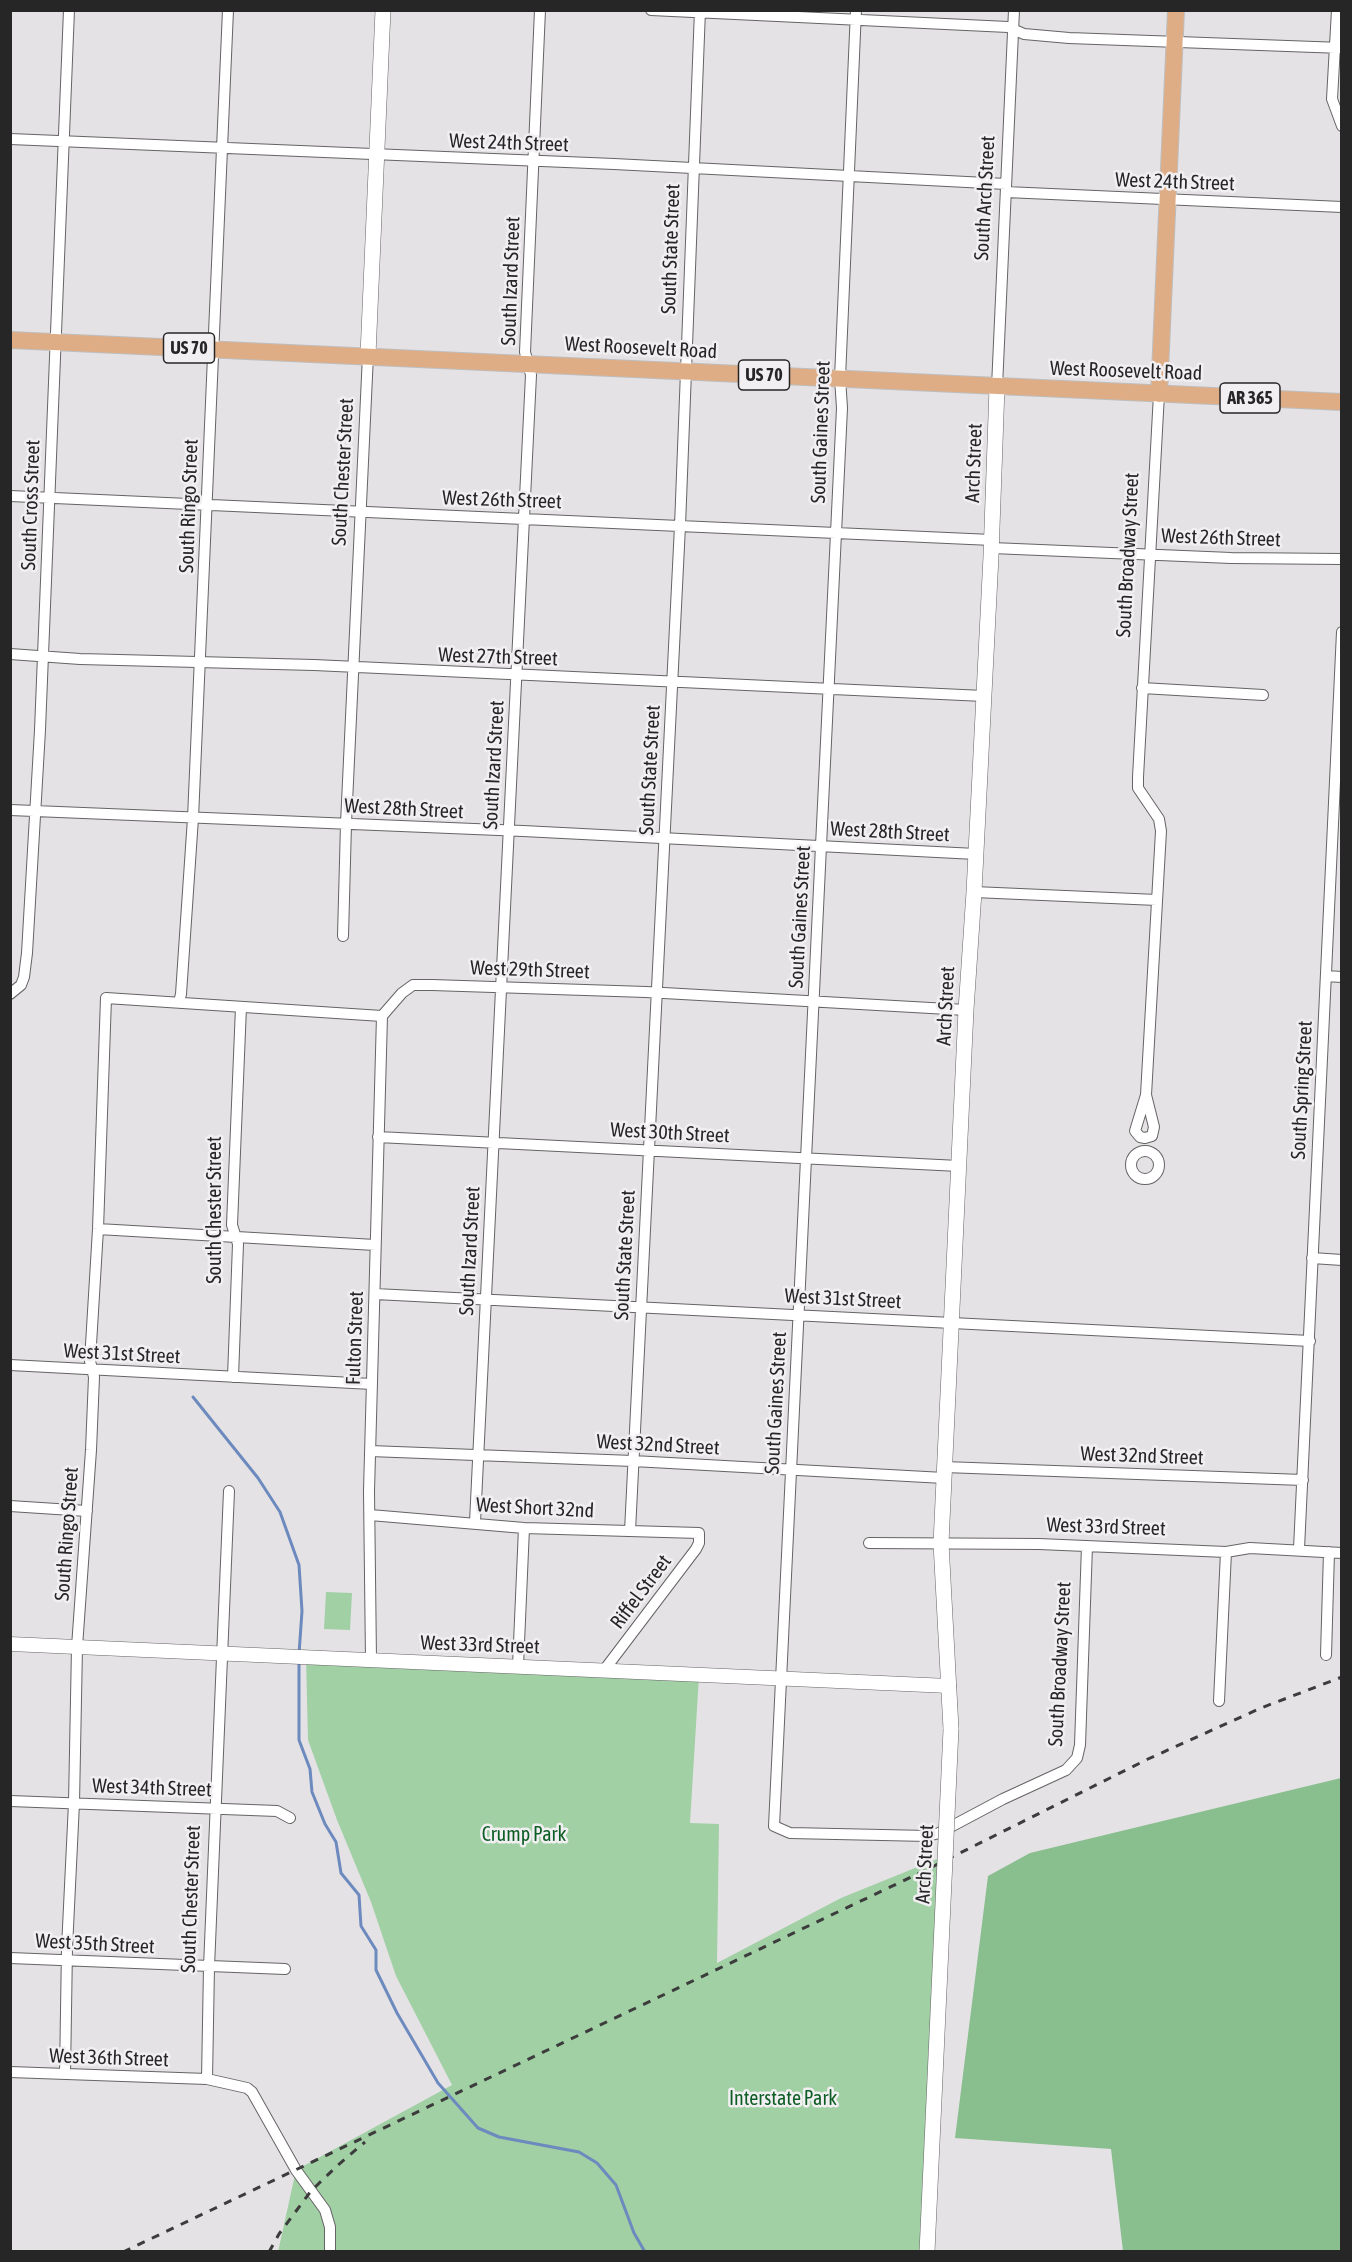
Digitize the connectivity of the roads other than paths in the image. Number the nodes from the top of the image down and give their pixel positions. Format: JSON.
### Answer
{"nodes":[{"id":1,"x":69,"y":10,"type":"edge"},
{"id":2,"x":228,"y":10,"type":"edge"},
{"id":3,"x":383,"y":10,"type":"edge"},
{"id":4,"x":540,"y":10,"type":"edge"},
{"id":5,"x":651,"y":10,"type":"edge"},
{"id":6,"x":1014,"y":10,"type":"edge"},
{"id":7,"x":1176,"y":10,"type":"edge"},
{"id":8,"x":1337,"y":10,"type":"edge"},
{"id":9,"x":700,"y":11,"type":"edge"},
{"id":10,"x":856,"y":15,"type":"edge"},
{"id":11,"x":1013,"y":29,"type":"junction"},
{"id":12,"x":1174,"y":40,"type":"junction"},
{"id":13,"x":1338,"y":48,"type":"edge"},
{"id":14,"x":1341,"y":126,"type":"edge"},
{"id":15,"x":10,"y":139,"type":"edge"},
{"id":16,"x":65,"y":141,"type":"junction"},
{"id":17,"x":221,"y":148,"type":"junction"},
{"id":18,"x":377,"y":155,"type":"junction"},
{"id":19,"x":532,"y":162,"type":"junction"},
{"id":20,"x":693,"y":169,"type":"junction"},
{"id":21,"x":848,"y":176,"type":"junction"},
{"id":22,"x":1006,"y":188,"type":"junction"},
{"id":23,"x":1168,"y":199,"type":"junction"},
{"id":24,"x":1341,"y":207,"type":"edge"},
{"id":25,"x":10,"y":340,"type":"edge"},
{"id":26,"x":56,"y":342,"type":"junction"},
{"id":27,"x":212,"y":349,"type":"junction"},
{"id":28,"x":368,"y":355,"type":"junction"},
{"id":29,"x":529,"y":364,"type":"junction"},
{"id":30,"x":687,"y":372,"type":"junction"},
{"id":31,"x":840,"y":378,"type":"junction"},
{"id":32,"x":997,"y":387,"type":"junction"},
{"id":33,"x":1159,"y":394,"type":"junction"},
{"id":34,"x":1341,"y":402,"type":"edge"},
{"id":35,"x":10,"y":496,"type":"edge"},
{"id":36,"x":49,"y":498,"type":"junction"},
{"id":37,"x":208,"y":505,"type":"junction"},
{"id":38,"x":362,"y":512,"type":"junction"},
{"id":39,"x":523,"y":518,"type":"junction"},
{"id":40,"x":680,"y":526,"type":"junction"},
{"id":41,"x":836,"y":533,"type":"junction"},
{"id":42,"x":992,"y":544,"type":"junction"},
{"id":43,"x":1149,"y":554,"type":"junction"},
{"id":44,"x":1341,"y":559,"type":"edge"},
{"id":45,"x":1341,"y":632,"type":"edge"},
{"id":46,"x":10,"y":654,"type":"edge"},
{"id":47,"x":43,"y":655,"type":"junction"},
{"id":48,"x":200,"y":661,"type":"junction"},
{"id":49,"x":354,"y":668,"type":"junction"},
{"id":50,"x":517,"y":675,"type":"junction"},
{"id":51,"x":672,"y":684,"type":"junction"},
{"id":52,"x":1142,"y":688,"type":"junction"},
{"id":53,"x":828,"y":689,"type":"junction"},
{"id":54,"x":1340,"y":691,"type":"edge"},
{"id":55,"x":1263,"y":694,"type":"dead end"},
{"id":56,"x":984,"y":696,"type":"junction"},
{"id":57,"x":10,"y":810,"type":"edge"},
{"id":58,"x":35,"y":810,"type":"junction"},
{"id":59,"x":193,"y":818,"type":"junction"},
{"id":60,"x":346,"y":824,"type":"junction"},
{"id":61,"x":1337,"y":830,"type":"edge"},
{"id":62,"x":508,"y":831,"type":"junction"},
{"id":63,"x":664,"y":838,"type":"junction"},
{"id":64,"x":821,"y":846,"type":"junction"},
{"id":65,"x":976,"y":854,"type":"junction"},
{"id":66,"x":974,"y":892,"type":"junction"},
{"id":67,"x":1157,"y":900,"type":"junction"},
{"id":68,"x":343,"y":936,"type":"dead end"},
{"id":69,"x":1326,"y":976,"type":"junction"},
{"id":70,"x":1341,"y":977,"type":"edge"},
{"id":71,"x":501,"y":988,"type":"junction"},
{"id":72,"x":657,"y":993,"type":"junction"},
{"id":73,"x":10,"y":994,"type":"edge"},
{"id":74,"x":179,"y":1002,"type":"junction"},
{"id":75,"x":814,"y":1002,"type":"junction"},
{"id":76,"x":241,"y":1007,"type":"junction"},
{"id":77,"x":966,"y":1011,"type":"junction"},
{"id":78,"x":382,"y":1016,"type":"junction"},
{"id":79,"x":1146,"y":1095,"type":"junction"},
{"id":80,"x":378,"y":1137,"type":"junction"},
{"id":81,"x":493,"y":1142,"type":"junction"},
{"id":82,"x":649,"y":1150,"type":"junction"},
{"id":83,"x":806,"y":1158,"type":"junction"},
{"id":84,"x":960,"y":1166,"type":"junction"},
{"id":85,"x":98,"y":1229,"type":"junction"},
{"id":86,"x":237,"y":1237,"type":"junction"},
{"id":87,"x":375,"y":1245,"type":"junction"},
{"id":88,"x":1312,"y":1258,"type":"junction"},
{"id":89,"x":1341,"y":1260,"type":"edge"},
{"id":90,"x":375,"y":1294,"type":"junction"},
{"id":91,"x":486,"y":1299,"type":"junction"},
{"id":92,"x":640,"y":1308,"type":"junction"},
{"id":93,"x":799,"y":1315,"type":"junction"},
{"id":94,"x":951,"y":1322,"type":"junction"},
{"id":95,"x":1310,"y":1341,"type":"junction"},
{"id":96,"x":10,"y":1365,"type":"edge"},
{"id":97,"x":93,"y":1371,"type":"junction"},
{"id":98,"x":232,"y":1377,"type":"junction"},
{"id":99,"x":372,"y":1384,"type":"junction"},
{"id":100,"x":370,"y":1451,"type":"junction"},
{"id":101,"x":478,"y":1455,"type":"junction"},
{"id":102,"x":633,"y":1461,"type":"junction"},
{"id":103,"x":791,"y":1470,"type":"junction"},
{"id":104,"x":944,"y":1472,"type":"junction"},
{"id":105,"x":1303,"y":1480,"type":"junction"},
{"id":106,"x":229,"y":1491,"type":"dead end"},
{"id":107,"x":10,"y":1506,"type":"edge"},
{"id":108,"x":87,"y":1511,"type":"junction"},
{"id":109,"x":370,"y":1515,"type":"junction"},
{"id":110,"x":475,"y":1522,"type":"junction"},
{"id":111,"x":524,"y":1528,"type":"junction"},
{"id":112,"x":630,"y":1531,"type":"junction"},
{"id":113,"x":699,"y":1533,"type":"joint"},
{"id":114,"x":941,"y":1542,"type":"junction"},
{"id":115,"x":869,"y":1543,"type":"dead end"},
{"id":116,"x":1087,"y":1546,"type":"junction"},
{"id":117,"x":1299,"y":1550,"type":"junction"},
{"id":118,"x":1226,"y":1552,"type":"junction"},
{"id":119,"x":1329,"y":1552,"type":"junction"},
{"id":120,"x":1341,"y":1553,"type":"edge"},
{"id":121,"x":10,"y":1644,"type":"edge"},
{"id":122,"x":77,"y":1647,"type":"junction"},
{"id":123,"x":223,"y":1653,"type":"junction"},
{"id":124,"x":1326,"y":1655,"type":"dead end"},
{"id":125,"x":371,"y":1660,"type":"junction"},
{"id":126,"x":518,"y":1666,"type":"junction"},
{"id":127,"x":605,"y":1669,"type":"junction"},
{"id":128,"x":781,"y":1680,"type":"junction"},
{"id":129,"x":948,"y":1686,"type":"junction"},
{"id":130,"x":1220,"y":1701,"type":"dead end"},
{"id":131,"x":10,"y":1801,"type":"edge"},
{"id":132,"x":74,"y":1803,"type":"junction"},
{"id":133,"x":215,"y":1808,"type":"junction"},
{"id":134,"x":290,"y":1818,"type":"dead end"},
{"id":135,"x":774,"y":1826,"type":"joint"},
{"id":136,"x":10,"y":1958,"type":"edge"},
{"id":137,"x":66,"y":1962,"type":"junction"},
{"id":138,"x":209,"y":1967,"type":"junction"},
{"id":139,"x":285,"y":1969,"type":"dead end"},
{"id":140,"x":10,"y":2072,"type":"edge"},
{"id":141,"x":65,"y":2074,"type":"junction"},
{"id":142,"x":207,"y":2079,"type":"junction"},
{"id":143,"x":330,"y":2252,"type":"edge"},
{"id":144,"x":927,"y":2252,"type":"edge"}],
"edges":[{"from":1,"to":16,"type":"street","name":"South Cross Street"},
{"from":2,"to":17,"type":"street","name":"South Ringo Street"},
{"from":3,"to":18,"type":"main road","name":"South Chester Street"},
{"from":4,"to":19,"type":"street","name":"South Izard Street"},
{"from":5,"to":9,"type":"street"},
{"from":6,"to":11,"type":"street","name":"South Arch Street"},
{"from":7,"to":12,"type":"main road","name":"South Broadway Street"},
{"from":8,"to":13,"type":"street"},
{"from":9,"to":10,"type":"street"},
{"from":9,"to":20,"type":"street","name":"South State Street"},
{"from":10,"to":11,"type":"street"},
{"from":10,"to":21,"type":"street","name":"South Gaines Street"},
{"from":11,"to":12,"type":"street"},
{"from":11,"to":22,"type":"street","name":"South Arch Street"},
{"from":12,"to":13,"type":"street"},
{"from":12,"to":23,"type":"main road","name":"South Broadway Street"},
{"from":13,"to":14,"type":"street"},
{"from":15,"to":16,"type":"street","name":"West 24th Street"},
{"from":16,"to":17,"type":"street","name":"West 24th Street"},
{"from":16,"to":26,"type":"street","name":"South Cross Street"},
{"from":17,"to":18,"type":"street","name":"West 24th Street"},
{"from":17,"to":27,"type":"street","name":"South Ringo Street"},
{"from":18,"to":19,"type":"street","name":"West 24th Street"},
{"from":18,"to":28,"type":"main road","name":"South Chester Street"},
{"from":19,"to":20,"type":"street","name":"West 24th Street"},
{"from":19,"to":29,"type":"street","name":"South Izard Street"},
{"from":20,"to":21,"type":"street","name":"West 24th Street"},
{"from":20,"to":30,"type":"street","name":"South State Street"},
{"from":21,"to":22,"type":"street","name":"West 24th Street"},
{"from":21,"to":31,"type":"street","name":"South Gaines Street"},
{"from":22,"to":23,"type":"street","name":"West 24th Street"},
{"from":22,"to":32,"type":"street","name":"South Arch Street"},
{"from":23,"to":24,"type":"street","name":"West 24th Street"},
{"from":23,"to":33,"type":"main road","name":"South Broadway Street"},
{"from":25,"to":26,"type":"main road","name":"West Roosevelt Road","number":"US 70"},
{"from":26,"to":27,"type":"main road","name":"West Roosevelt Road","number":"US 70"},
{"from":26,"to":36,"type":"street","name":"South Cross Street"},
{"from":27,"to":28,"type":"main road","name":"West Roosevelt Road","number":"US 70"},
{"from":27,"to":37,"type":"street","name":"South Ringo Street"},
{"from":28,"to":29,"type":"main road","name":"West Roosevelt Road","number":"US 70"},
{"from":28,"to":38,"type":"street","name":"South Chester Street"},
{"from":29,"to":30,"type":"main road","name":"West Roosevelt Road","number":"US 70"},
{"from":29,"to":39,"type":"street","name":"South Izard Street"},
{"from":30,"to":31,"type":"main road","name":"West Roosevelt Road","number":"US 70"},
{"from":30,"to":40,"type":"street","name":"South State Street"},
{"from":31,"to":32,"type":"main road","name":"West Roosevelt Road","number":"US 70"},
{"from":31,"to":41,"type":"street","name":"South Gaines Street"},
{"from":32,"to":33,"type":"main road","name":"West Roosevelt Road","number":"US 70"},
{"from":32,"to":42,"type":"main road","name":"Arch Street"},
{"from":33,"to":34,"type":"main road","name":"West Roosevelt Road","number":"AR 365"},
{"from":33,"to":43,"type":"street","name":"South Broadway Street"},
{"from":35,"to":36,"type":"street","name":"West 26th Street"},
{"from":36,"to":37,"type":"street","name":"West 26th Street"},
{"from":36,"to":47,"type":"street","name":"South Cross Street"},
{"from":37,"to":38,"type":"street","name":"West 26th Street"},
{"from":37,"to":48,"type":"street","name":"South Ringo Street"},
{"from":38,"to":39,"type":"street","name":"West 26th Street"},
{"from":38,"to":49,"type":"street","name":"South Chester Street"},
{"from":39,"to":40,"type":"street","name":"West 26th Street"},
{"from":39,"to":50,"type":"street","name":"South Izard Street"},
{"from":40,"to":41,"type":"street","name":"West 26th Street"},
{"from":40,"to":51,"type":"street","name":"South State Street"},
{"from":41,"to":42,"type":"street","name":"West 26th Street"},
{"from":41,"to":53,"type":"street","name":"South Gaines Street"},
{"from":42,"to":43,"type":"street","name":"West 26th Street"},
{"from":42,"to":56,"type":"main road","name":"Arch Street"},
{"from":43,"to":44,"type":"street","name":"West 26th Street"},
{"from":43,"to":52,"type":"street","name":"South Broadway Street"},
{"from":45,"to":54,"type":"street","name":"South Spring Street"},
{"from":46,"to":47,"type":"street","name":"West 27th Street"},
{"from":47,"to":48,"type":"street","name":"West 27th Street"},
{"from":47,"to":58,"type":"street","name":"South Cross Street"},
{"from":48,"to":49,"type":"street","name":"West 27th Street"},
{"from":48,"to":59,"type":"street","name":"South Ringo Street"},
{"from":49,"to":50,"type":"street","name":"West 27th Street"},
{"from":49,"to":60,"type":"street","name":"South Chester Street"},
{"from":50,"to":51,"type":"street","name":"West 27th Street"},
{"from":50,"to":62,"type":"street","name":"South Izard Street"},
{"from":51,"to":53,"type":"street","name":"West 27th Street"},
{"from":51,"to":63,"type":"street","name":"South State Street"},
{"from":52,"to":55,"type":"street"},
{"from":52,"to":67,"type":"street","name":"South Broadway Street"},
{"from":53,"to":56,"type":"street","name":"West 27th Street"},
{"from":53,"to":64,"type":"street","name":"South Gaines Street"},
{"from":54,"to":61,"type":"street","name":"South Spring Street"},
{"from":56,"to":65,"type":"main road","name":"Arch Street"},
{"from":57,"to":58,"type":"street","name":"West 28th Street"},
{"from":58,"to":59,"type":"street","name":"West 28th Street"},
{"from":58,"to":73,"type":"street","name":"South Cross Street"},
{"from":59,"to":60,"type":"street","name":"West 28th Street"},
{"from":59,"to":74,"type":"street","name":"South Ringo Street"},
{"from":60,"to":62,"type":"street","name":"West 28th Street"},
{"from":60,"to":68,"type":"street","name":"South Chester Street"},
{"from":61,"to":69,"type":"street","name":"South Spring Street"},
{"from":62,"to":63,"type":"street","name":"West 28th Street"},
{"from":62,"to":71,"type":"street","name":"South Izard Street"},
{"from":63,"to":64,"type":"street","name":"West 28th Street"},
{"from":63,"to":72,"type":"street","name":"South State Street"},
{"from":64,"to":65,"type":"street","name":"West 28th Street"},
{"from":64,"to":75,"type":"street","name":"South Gaines Street"},
{"from":65,"to":66,"type":"main road","name":"Arch Street"},
{"from":66,"to":67,"type":"street"},
{"from":66,"to":77,"type":"main road","name":"Arch Street"},
{"from":67,"to":79,"type":"street","name":"South Broadway Street"},
{"from":69,"to":70,"type":"street"},
{"from":69,"to":88,"type":"street","name":"South Spring Street"},
{"from":71,"to":72,"type":"street","name":"West 29th Street"},
{"from":71,"to":78,"type":"street","name":"West 29th Street"},
{"from":71,"to":81,"type":"street","name":"South Izard Street"},
{"from":72,"to":75,"type":"street","name":"West 29th Street"},
{"from":72,"to":82,"type":"street","name":"South State Street"},
{"from":74,"to":76,"type":"street"},
{"from":74,"to":85,"type":"street","name":"South Ringo Street"},
{"from":75,"to":77,"type":"street","name":"West 29th Street"},
{"from":75,"to":83,"type":"street","name":"South Gaines Street"},
{"from":76,"to":78,"type":"street"},
{"from":76,"to":86,"type":"street","name":"South Chester Street"},
{"from":77,"to":84,"type":"main road","name":"Arch Street"},
{"from":78,"to":80,"type":"street","name":"Fulton Street"},
{"from":79,"to":79,"type":"street","name":"South Broadway Street"},
{"from":80,"to":81,"type":"street","name":"West 30th Street"},
{"from":80,"to":87,"type":"street","name":"Fulton Street"},
{"from":81,"to":82,"type":"street","name":"West 30th Street"},
{"from":81,"to":91,"type":"street","name":"South Izard Street"},
{"from":82,"to":83,"type":"street","name":"West 30th Street"},
{"from":82,"to":92,"type":"street","name":"South State Street"},
{"from":83,"to":84,"type":"street","name":"West 30th Street"},
{"from":83,"to":93,"type":"street","name":"South Gaines Street"},
{"from":84,"to":94,"type":"main road","name":"Arch Street"},
{"from":85,"to":86,"type":"street"},
{"from":85,"to":97,"type":"street","name":"South Ringo Street"},
{"from":86,"to":87,"type":"street"},
{"from":86,"to":98,"type":"street","name":"South Chester Street"},
{"from":87,"to":90,"type":"street","name":"Fulton Street"},
{"from":88,"to":89,"type":"street"},
{"from":88,"to":95,"type":"street","name":"South Spring Street"},
{"from":90,"to":91,"type":"street","name":"West 31st Street"},
{"from":90,"to":99,"type":"street","name":"Fulton Street"},
{"from":91,"to":92,"type":"street","name":"West 31st Street"},
{"from":91,"to":101,"type":"street","name":"South Izard Street"},
{"from":92,"to":93,"type":"street","name":"West 31st Street"},
{"from":92,"to":102,"type":"street","name":"South State Street"},
{"from":93,"to":94,"type":"street","name":"West 31st Street"},
{"from":93,"to":103,"type":"street","name":"South Gaines Street"},
{"from":94,"to":95,"type":"street","name":"West 31st Street"},
{"from":94,"to":104,"type":"main road","name":"Arch Street"},
{"from":95,"to":105,"type":"street","name":"South Spring Street"},
{"from":96,"to":97,"type":"street","name":"West 31st Street"},
{"from":97,"to":98,"type":"street","name":"West 31st Street"},
{"from":97,"to":108,"type":"street","name":"South Ringo Street"},
{"from":98,"to":99,"type":"street","name":"West 31st Street"},
{"from":99,"to":100,"type":"street","name":"Fulton Street"},
{"from":100,"to":101,"type":"street","name":"West 32nd Street"},
{"from":100,"to":109,"type":"street","name":"Fulton Street"},
{"from":101,"to":102,"type":"street","name":"West 32nd Street"},
{"from":101,"to":110,"type":"street","name":"South Izard Street"},
{"from":102,"to":103,"type":"street","name":"West 32nd Street"},
{"from":102,"to":112,"type":"street","name":"South State Street"},
{"from":103,"to":104,"type":"street","name":"West 32nd Street"},
{"from":103,"to":128,"type":"street","name":"South Gaines Street"},
{"from":104,"to":105,"type":"street","name":"West 32nd Street"},
{"from":104,"to":114,"type":"main road","name":"Arch Street"},
{"from":105,"to":117,"type":"street","name":"South Spring Street"},
{"from":106,"to":123,"type":"street","name":"South Chester Street"},
{"from":107,"to":108,"type":"street"},
{"from":108,"to":122,"type":"street","name":"South Ringo Street"},
{"from":109,"to":110,"type":"street","name":"West Short 32nd"},
{"from":109,"to":125,"type":"street","name":"Fulton Street"},
{"from":110,"to":111,"type":"street","name":"West Short 32nd"},
{"from":111,"to":112,"type":"street","name":"West Short 32nd"},
{"from":111,"to":126,"type":"street"},
{"from":112,"to":113,"type":"street","name":"West Short 32nd"},
{"from":113,"to":127,"type":"street","name":"Riffel Street"},
{"from":114,"to":115,"type":"street","name":"West 33rd Street"},
{"from":114,"to":116,"type":"street","name":"West 33rd Street"},
{"from":114,"to":129,"type":"main road","name":"Arch Street"},
{"from":116,"to":118,"type":"street","name":"West 33rd Street"},
{"from":116,"to":135,"type":"street","name":"South Broadway Street"},
{"from":117,"to":118,"type":"street","name":"West 33rd Street"},
{"from":117,"to":119,"type":"street","name":"West 33rd Street"},
{"from":118,"to":130,"type":"street"},
{"from":119,"to":120,"type":"street","name":"West 33rd Street"},
{"from":119,"to":124,"type":"street"},
{"from":121,"to":122,"type":"street","name":"West 33rd Street"},
{"from":122,"to":123,"type":"street","name":"West 33rd Street"},
{"from":122,"to":132,"type":"street","name":"South Ringo Street"},
{"from":123,"to":125,"type":"street","name":"West 33rd Street"},
{"from":123,"to":133,"type":"street","name":"South Chester Street"},
{"from":125,"to":126,"type":"street","name":"West 33rd Street"},
{"from":126,"to":127,"type":"street","name":"West 33rd Street"},
{"from":127,"to":128,"type":"street","name":"West 33rd Street"},
{"from":128,"to":129,"type":"street","name":"West 33rd Street"},
{"from":128,"to":135,"type":"street","name":"South Gaines Street"},
{"from":129,"to":144,"type":"main road","name":"Arch Street","bridge":true},
{"from":131,"to":132,"type":"street","name":"West 34th Street"},
{"from":132,"to":133,"type":"street","name":"West 34th Street"},
{"from":132,"to":137,"type":"street","name":"South Ringo Street"},
{"from":133,"to":134,"type":"street","name":"West 34th Street"},
{"from":133,"to":138,"type":"street","name":"South Chester Street"},
{"from":136,"to":137,"type":"street","name":"West 35th Street"},
{"from":137,"to":138,"type":"street","name":"West 35th Street"},
{"from":137,"to":141,"type":"street","name":"South Ringo Street"},
{"from":138,"to":139,"type":"street","name":"West 35th Street"},
{"from":138,"to":142,"type":"street","name":"South Chester Street"},
{"from":140,"to":141,"type":"street","name":"West 36th Street"},
{"from":141,"to":142,"type":"street","name":"West 36th Street"},
{"from":142,"to":143,"type":"street"}]}
